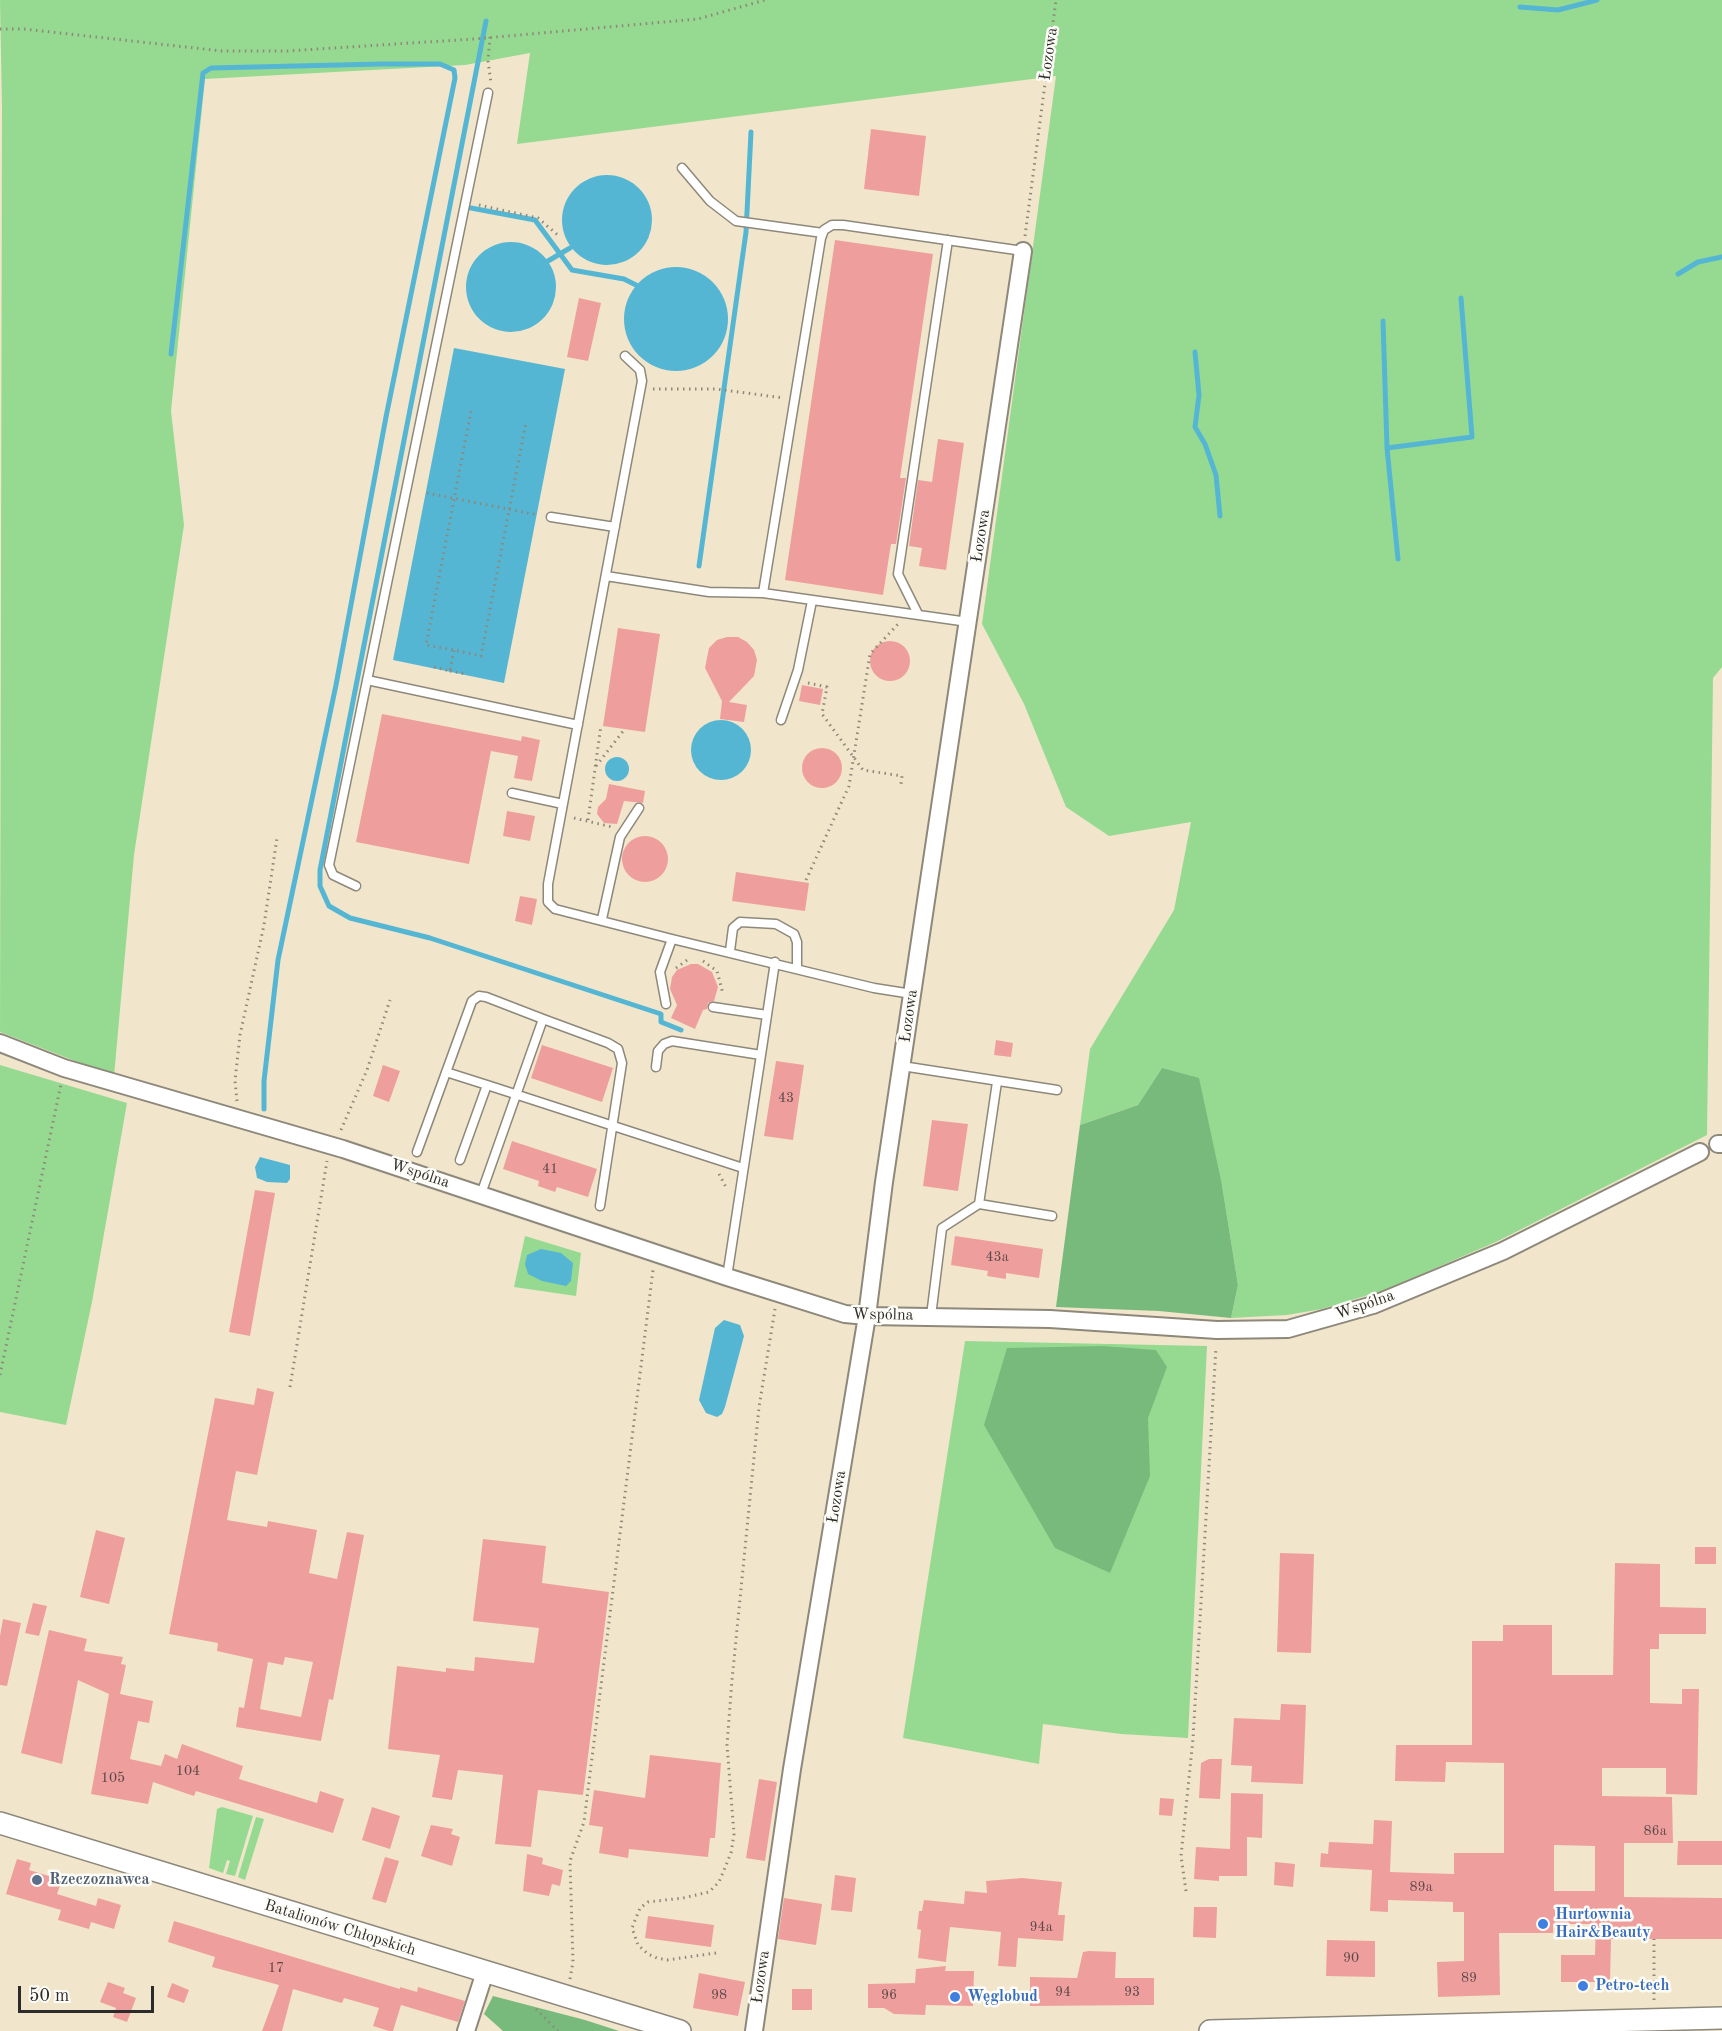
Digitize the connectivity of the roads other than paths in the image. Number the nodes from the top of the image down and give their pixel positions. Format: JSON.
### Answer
{"nodes":[{"id":1,"x":488,"y":93,"type":"dead end"},
{"id":2,"x":682,"y":168,"type":"dead end"},
{"id":3,"x":823,"y":233,"type":"junction"},
{"id":4,"x":948,"y":240,"type":"junction"},
{"id":5,"x":1023,"y":251,"type":"joint"},
{"id":6,"x":625,"y":356,"type":"dead end"},
{"id":7,"x":551,"y":518,"type":"dead end"},
{"id":8,"x":615,"y":527,"type":"junction"},
{"id":9,"x":606,"y":576,"type":"junction"},
{"id":10,"x":763,"y":593,"type":"junction"},
{"id":11,"x":812,"y":601,"type":"junction"},
{"id":12,"x":915,"y":614,"type":"junction"},
{"id":13,"x":968,"y":622,"type":"junction"},
{"id":14,"x":367,"y":680,"type":"junction"},
{"id":15,"x":781,"y":720,"type":"dead end"},
{"id":16,"x":578,"y":725,"type":"junction"},
{"id":17,"x":512,"y":793,"type":"dead end"},
{"id":18,"x":563,"y":804,"type":"junction"},
{"id":19,"x":639,"y":808,"type":"dead end"},
{"id":20,"x":356,"y":886,"type":"dead end"},
{"id":21,"x":602,"y":920,"type":"junction"},
{"id":22,"x":672,"y":939,"type":"junction"},
{"id":23,"x":730,"y":951,"type":"junction"},
{"id":24,"x":775,"y":962,"type":"junction"},
{"id":25,"x":797,"y":967,"type":"junction"},
{"id":26,"x":912,"y":994,"type":"junction"},
{"id":27,"x":666,"y":1004,"type":"dead end"},
{"id":28,"x":713,"y":1007,"type":"dead end"},
{"id":29,"x":766,"y":1015,"type":"junction"},
{"id":30,"x":543,"y":1019,"type":"junction"},
{"id":31,"x":0,"y":1043,"type":"edge"},
{"id":32,"x":761,"y":1055,"type":"junction"},
{"id":33,"x":902,"y":1066,"type":"junction"},
{"id":34,"x":656,"y":1068,"type":"dead end"},
{"id":35,"x":446,"y":1072,"type":"junction"},
{"id":36,"x":997,"y":1082,"type":"junction"},
{"id":37,"x":487,"y":1085,"type":"junction"},
{"id":38,"x":1057,"y":1090,"type":"dead end"},
{"id":39,"x":516,"y":1095,"type":"junction"},
{"id":40,"x":612,"y":1127,"type":"junction"},
{"id":41,"x":417,"y":1152,"type":"dead end"},
{"id":42,"x":1700,"y":1152,"type":"dead end"},
{"id":43,"x":460,"y":1160,"type":"dead end"},
{"id":44,"x":743,"y":1168,"type":"junction"},
{"id":45,"x":482,"y":1194,"type":"junction"},
{"id":46,"x":980,"y":1204,"type":"junction"},
{"id":47,"x":600,"y":1206,"type":"dead end"},
{"id":48,"x":1052,"y":1216,"type":"dead end"},
{"id":49,"x":727,"y":1277,"type":"junction"},
{"id":50,"x":867,"y":1316,"type":"junction"},
{"id":51,"x":931,"y":1316,"type":"junction"},
{"id":52,"x":0,"y":1823,"type":"edge"},
{"id":53,"x":485,"y":1972,"type":"junction"},
{"id":54,"x":1722,"y":2018,"type":"edge"},
{"id":55,"x":1682,"y":2025,"type":"edge"},
{"id":56,"x":1574,"y":2026,"type":"edge"},
{"id":57,"x":466,"y":2031,"type":"edge"},
{"id":58,"x":680,"y":2031,"type":"edge"},
{"id":59,"x":754,"y":2031,"type":"edge"},
{"id":60,"x":1210,"y":2031,"type":"edge"}],
"edges":[{"from":1,"to":14,"type":"lane"},
{"from":2,"to":3,"type":"lane"},
{"from":3,"to":4,"type":"lane"},
{"from":3,"to":10,"type":"lane"},
{"from":4,"to":5,"type":"lane"},
{"from":4,"to":12,"type":"lane"},
{"from":5,"to":13,"type":"street","name":"Łozowa"},
{"from":6,"to":8,"type":"lane"},
{"from":7,"to":8,"type":"lane"},
{"from":8,"to":9,"type":"lane"},
{"from":9,"to":10,"type":"lane"},
{"from":9,"to":16,"type":"lane"},
{"from":10,"to":11,"type":"lane"},
{"from":11,"to":12,"type":"lane"},
{"from":11,"to":15,"type":"lane"},
{"from":12,"to":13,"type":"lane"},
{"from":13,"to":26,"type":"street","name":"Łozowa"},
{"from":14,"to":16,"type":"lane"},
{"from":14,"to":20,"type":"lane"},
{"from":16,"to":18,"type":"lane"},
{"from":17,"to":18,"type":"lane"},
{"from":18,"to":21,"type":"lane"},
{"from":19,"to":21,"type":"lane"},
{"from":21,"to":22,"type":"lane"},
{"from":22,"to":23,"type":"lane"},
{"from":22,"to":27,"type":"lane"},
{"from":23,"to":24,"type":"lane"},
{"from":23,"to":25,"type":"lane"},
{"from":24,"to":25,"type":"lane"},
{"from":24,"to":29,"type":"lane"},
{"from":25,"to":26,"type":"lane"},
{"from":26,"to":33,"type":"street","name":"Łozowa"},
{"from":28,"to":29,"type":"lane"},
{"from":29,"to":32,"type":"lane"},
{"from":30,"to":35,"type":"lane"},
{"from":30,"to":39,"type":"lane"},
{"from":30,"to":40,"type":"lane"},
{"from":31,"to":45,"type":"street","name":"Wspólna"},
{"from":32,"to":34,"type":"lane"},
{"from":32,"to":44,"type":"lane"},
{"from":33,"to":36,"type":"lane"},
{"from":33,"to":50,"type":"street","name":"Łozowa"},
{"from":35,"to":37,"type":"lane"},
{"from":35,"to":41,"type":"lane"},
{"from":36,"to":38,"type":"lane"},
{"from":36,"to":46,"type":"lane"},
{"from":37,"to":39,"type":"lane"},
{"from":37,"to":43,"type":"lane"},
{"from":39,"to":40,"type":"lane"},
{"from":39,"to":45,"type":"lane"},
{"from":40,"to":44,"type":"lane"},
{"from":40,"to":47,"type":"lane"},
{"from":42,"to":51,"type":"street","name":"Wspólna"},
{"from":44,"to":49,"type":"lane"},
{"from":45,"to":49,"type":"street","name":"Wspólna"},
{"from":46,"to":48,"type":"lane"},
{"from":46,"to":51,"type":"lane"},
{"from":49,"to":50,"type":"street","name":"Wspólna"},
{"from":50,"to":51,"type":"street","name":"Wspólna"},
{"from":50,"to":59,"type":"street","name":"Łozowa"},
{"from":52,"to":53,"type":"street","name":"Batalionów Chłopskich"},
{"from":53,"to":57,"type":"street"},
{"from":53,"to":58,"type":"street","name":"Batalionów Chłopskich"},
{"from":54,"to":55,"type":"street"},
{"from":55,"to":56,"type":"street"},
{"from":56,"to":60,"type":"street"}]}
